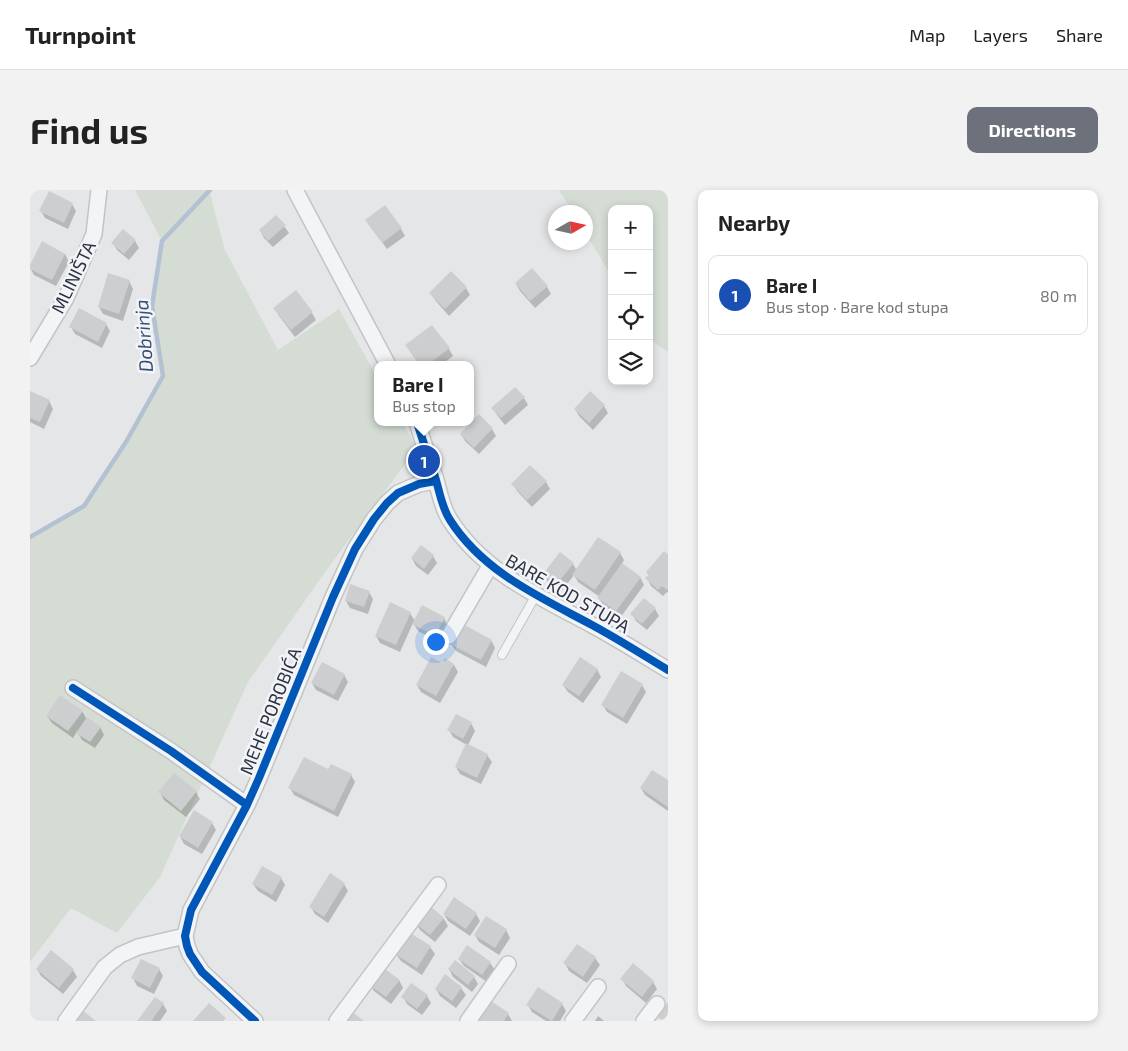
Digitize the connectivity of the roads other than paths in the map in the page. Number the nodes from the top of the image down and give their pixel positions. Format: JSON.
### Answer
{"nodes":[{"id":1,"x":99,"y":190,"type":"edge"},
{"id":2,"x":294,"y":190,"type":"edge"},
{"id":3,"x":30,"y":358,"type":"edge"},
{"id":4,"x":386,"y":361,"type":"edge"},
{"id":5,"x":418,"y":426,"type":"edge"},
{"id":6,"x":436,"y":481,"type":"junction"},
{"id":7,"x":490,"y":566,"type":"junction"},
{"id":8,"x":536,"y":595,"type":"junction"},
{"id":9,"x":449,"y":636,"type":"dead end"},
{"id":10,"x":502,"y":655,"type":"dead end"},
{"id":11,"x":668,"y":670,"type":"edge"},
{"id":12,"x":73,"y":688,"type":"dead end"},
{"id":13,"x":247,"y":805,"type":"junction"},
{"id":14,"x":438,"y":885,"type":"dead end"},
{"id":15,"x":185,"y":936,"type":"junction"},
{"id":16,"x":508,"y":964,"type":"dead end"},
{"id":17,"x":598,"y":987,"type":"dead end"},
{"id":18,"x":657,"y":1004,"type":"dead end"},
{"id":19,"x":66,"y":1021,"type":"edge"},
{"id":20,"x":255,"y":1021,"type":"edge"},
{"id":21,"x":337,"y":1021,"type":"edge"},
{"id":22,"x":468,"y":1021,"type":"edge"},
{"id":23,"x":573,"y":1021,"type":"edge"},
{"id":24,"x":644,"y":1021,"type":"edge"}],
"edges":[{"from":1,"to":3,"type":"street","name":"MLINIŠTA"},
{"from":2,"to":4,"type":"street"},
{"from":5,"to":6,"type":"street","name":"BARE KOD STUPA"},
{"from":6,"to":7,"type":"street","name":"BARE KOD STUPA"},
{"from":6,"to":13,"type":"street","name":"MEHE POROBIĆA"},
{"from":7,"to":8,"type":"street","name":"BARE KOD STUPA"},
{"from":7,"to":9,"type":"street","name":"BARE KOD STUPA"},
{"from":8,"to":10,"type":"lane"},
{"from":8,"to":11,"type":"street","name":"BARE KOD STUPA"},
{"from":12,"to":13,"type":"street"},
{"from":13,"to":15,"type":"street","name":"MEHE POROBIĆA"},
{"from":14,"to":21,"type":"street"},
{"from":15,"to":19,"type":"street"},
{"from":15,"to":20,"type":"street"},
{"from":16,"to":22,"type":"street"},
{"from":17,"to":23,"type":"street"},
{"from":18,"to":24,"type":"street"}]}
